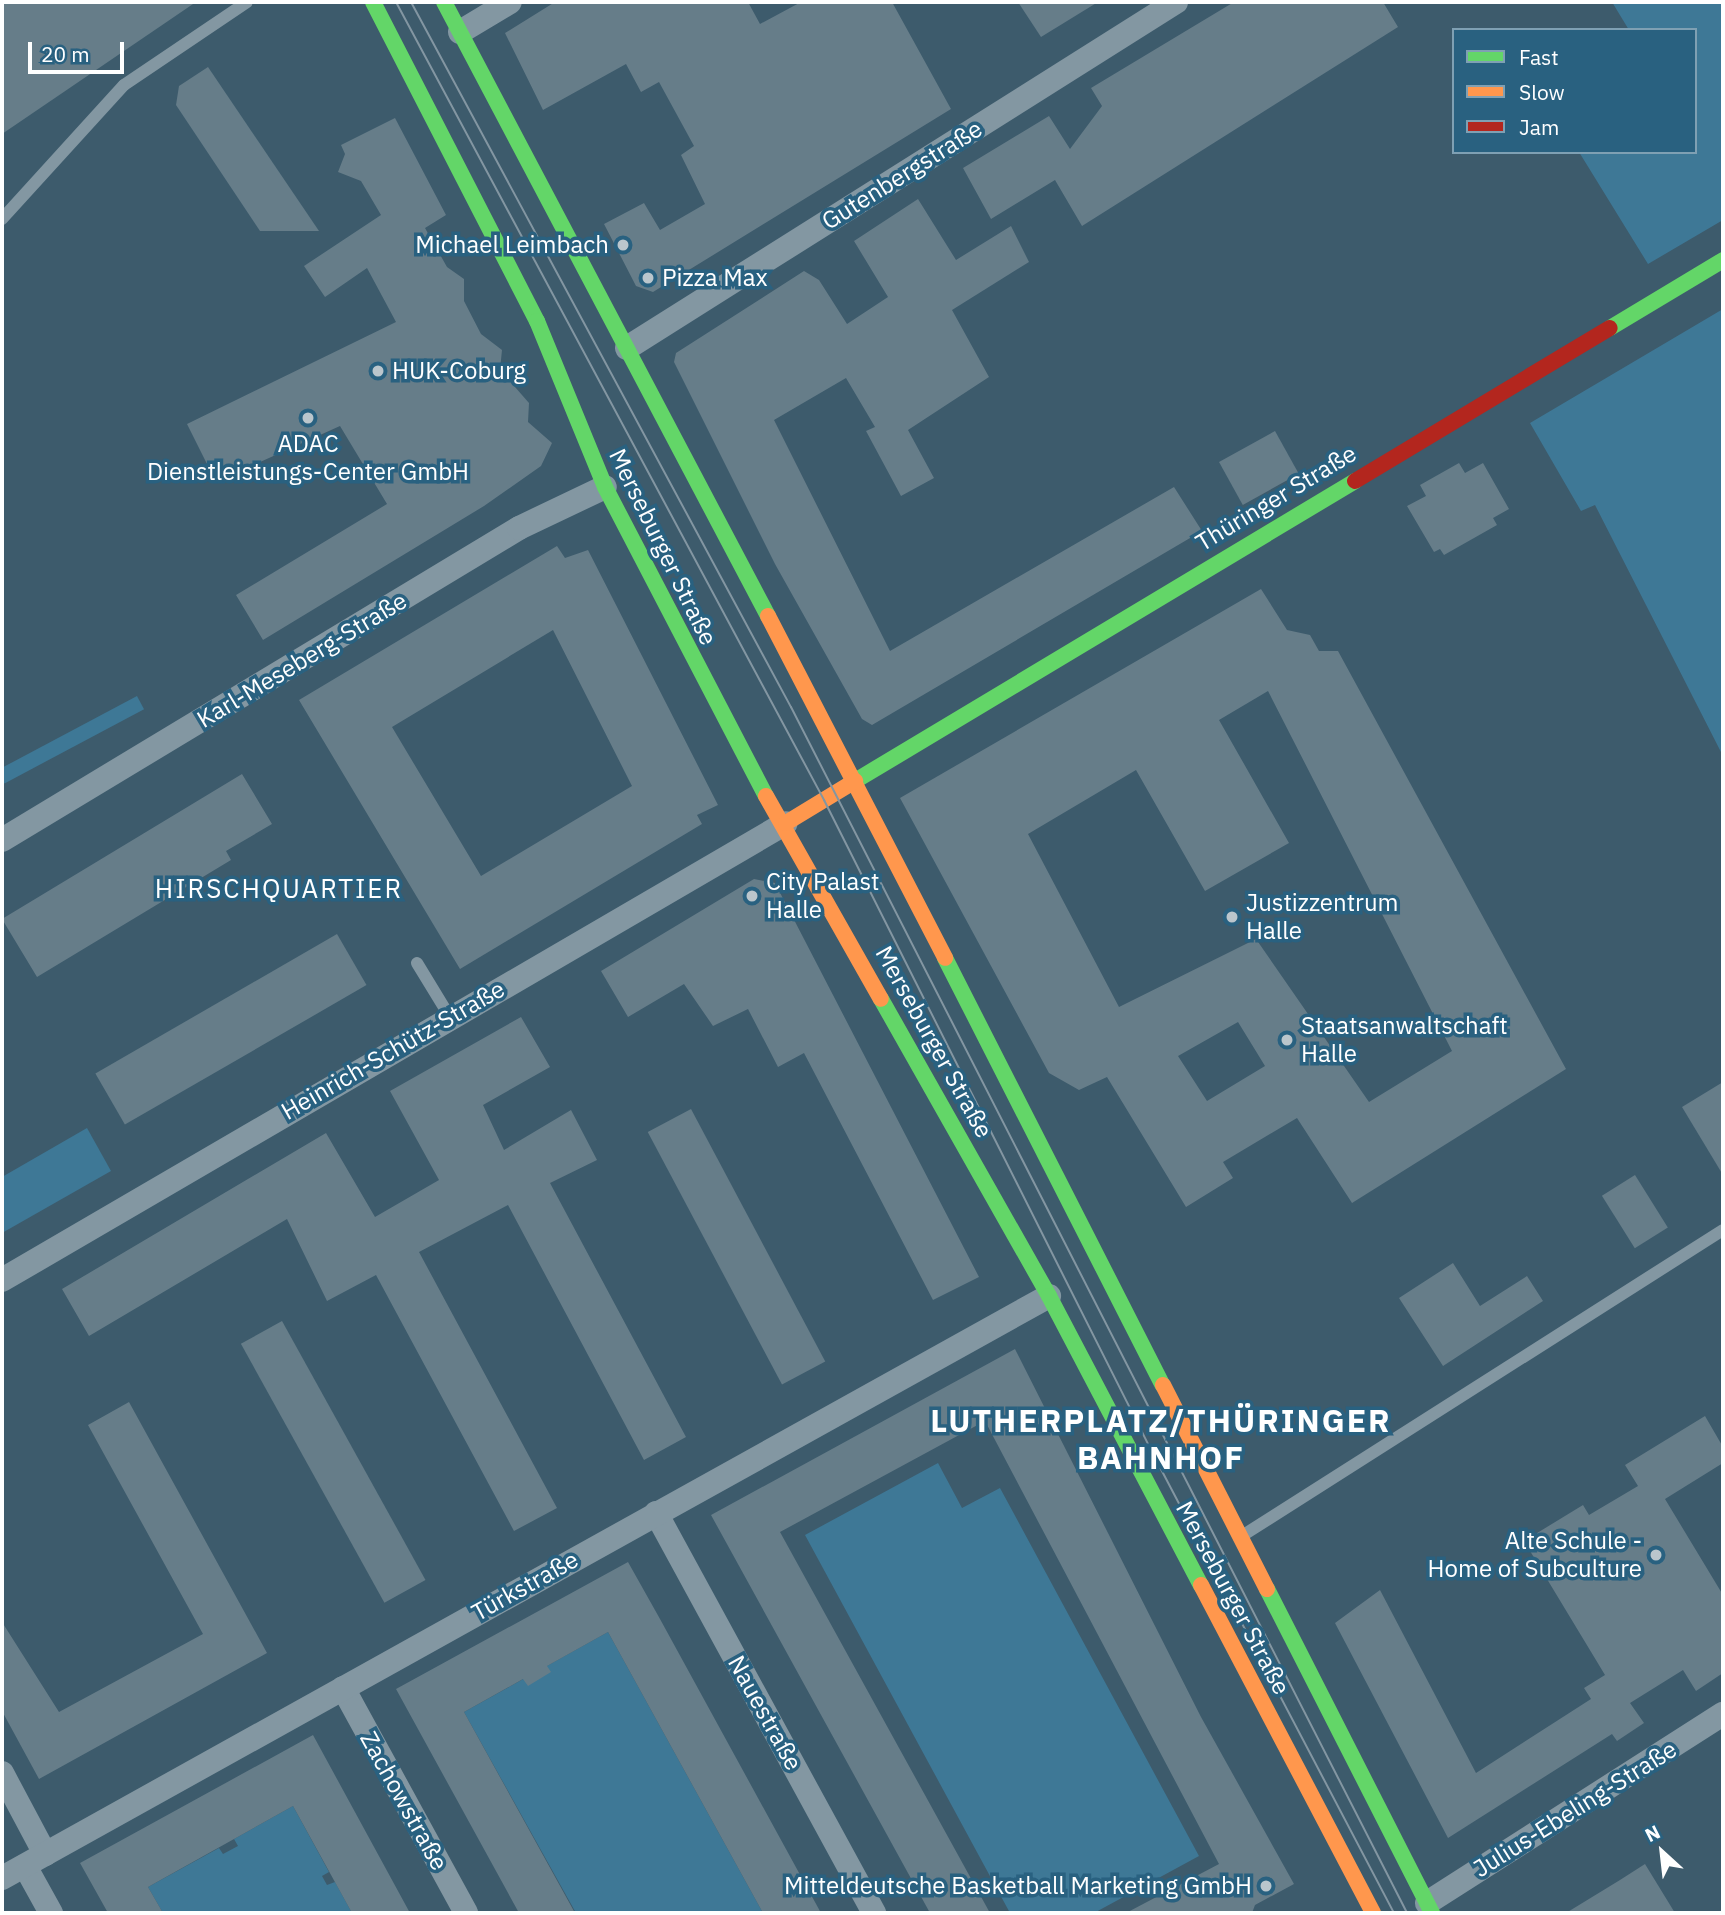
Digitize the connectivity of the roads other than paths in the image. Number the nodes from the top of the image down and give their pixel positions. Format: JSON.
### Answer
{"nodes":[{"id":1,"x":247,"y":2,"type":"edge"},
{"id":2,"x":373,"y":2,"type":"edge"},
{"id":3,"x":444,"y":2,"type":"edge"},
{"id":4,"x":510,"y":2,"type":"edge"},
{"id":5,"x":1176,"y":2,"type":"edge"},
{"id":6,"x":460,"y":32,"type":"junction"},
{"id":7,"x":2,"y":219,"type":"edge"},
{"id":8,"x":1723,"y":260,"type":"edge"},
{"id":9,"x":627,"y":348,"type":"junction"},
{"id":10,"x":605,"y":487,"type":"junction"},
{"id":11,"x":855,"y":781,"type":"junction"},
{"id":12,"x":786,"y":823,"type":"junction"},
{"id":13,"x":2,"y":840,"type":"edge"},
{"id":14,"x":417,"y":962,"type":"dead end"},
{"id":15,"x":450,"y":1017,"type":"junction"},
{"id":16,"x":1723,"y":1230,"type":"edge"},
{"id":17,"x":2,"y":1280,"type":"edge"},
{"id":18,"x":1049,"y":1296,"type":"junction"},
{"id":19,"x":656,"y":1513,"type":"junction"},
{"id":20,"x":1240,"y":1537,"type":"junction"},
{"id":21,"x":343,"y":1688,"type":"junction"},
{"id":22,"x":1723,"y":1714,"type":"edge"},
{"id":23,"x":2,"y":1773,"type":"edge"},
{"id":24,"x":34,"y":1860,"type":"junction"},
{"id":25,"x":2,"y":1878,"type":"edge"},
{"id":26,"x":1430,"y":1908,"type":"edge"},
{"id":27,"x":51,"y":1913,"type":"edge"},
{"id":28,"x":466,"y":1913,"type":"edge"},
{"id":29,"x":874,"y":1913,"type":"edge"},
{"id":30,"x":1373,"y":1913,"type":"edge"}],
"edges":[{"from":1,"to":7,"type":"lane"},
{"from":2,"to":10,"type":"main road","name":"Merseburger Straße"},
{"from":3,"to":6,"type":"main road","name":"Merseburger Straße"},
{"from":4,"to":6,"type":"street"},
{"from":5,"to":9,"type":"street","name":"Gutenbergstraße"},
{"from":6,"to":9,"type":"main road","name":"Merseburger Straße"},
{"from":8,"to":11,"type":"main road","name":"Thüringer Straße"},
{"from":9,"to":11,"type":"main road","name":"Merseburger Straße"},
{"from":10,"to":12,"type":"main road","name":"Merseburger Straße"},
{"from":10,"to":13,"type":"street","name":"Karl-Meseberg-Straße"},
{"from":11,"to":12,"type":"main road","name":"Thüringer Straße"},
{"from":11,"to":20,"type":"main road","name":"Merseburger Straße"},
{"from":12,"to":15,"type":"street","name":"Heinrich-Schütz-Straße"},
{"from":12,"to":18,"type":"main road","name":"Merseburger Straße"},
{"from":14,"to":15,"type":"lane"},
{"from":15,"to":17,"type":"street","name":"Heinrich-Schütz-Straße"},
{"from":16,"to":20,"type":"lane"},
{"from":18,"to":19,"type":"street","name":"Türkstraße"},
{"from":18,"to":30,"type":"main road","name":"Merseburger Straße"},
{"from":19,"to":21,"type":"street","name":"Türkstraße"},
{"from":19,"to":29,"type":"street","name":"Nauestraße"},
{"from":20,"to":26,"type":"main road","name":"Merseburger Straße"},
{"from":21,"to":24,"type":"street","name":"Türkstraße"},
{"from":21,"to":28,"type":"street","name":"Zachowstraße"},
{"from":22,"to":26,"type":"street","name":"Julius-Ebeling-Straße"},
{"from":23,"to":24,"type":"street"},
{"from":24,"to":25,"type":"street","name":"Türkstraße"},
{"from":24,"to":27,"type":"street"}]}
